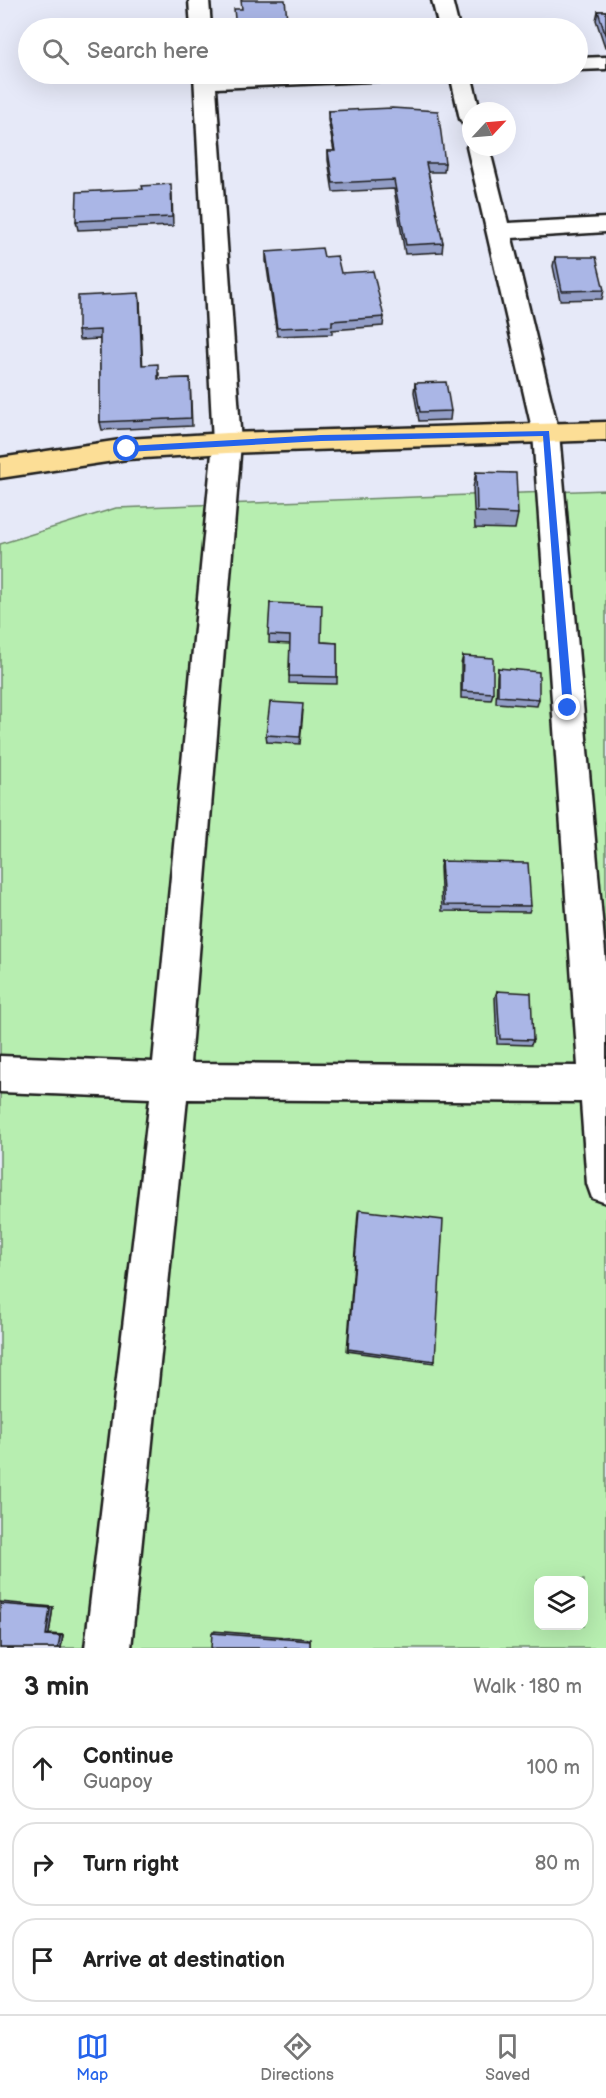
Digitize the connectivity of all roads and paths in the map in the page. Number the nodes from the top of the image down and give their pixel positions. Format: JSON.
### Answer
{"nodes":[{"id":1,"x":199,"y":0,"type":"edge"},
{"id":2,"x":441,"y":0,"type":"edge"},
{"id":3,"x":200,"y":18,"type":"edge"},
{"id":4,"x":446,"y":18,"type":"edge"},
{"id":5,"x":606,"y":63,"type":"edge"},
{"id":6,"x":588,"y":64,"type":"edge"},
{"id":7,"x":204,"y":84,"type":"edge"},
{"id":8,"x":462,"y":84,"type":"edge"},
{"id":9,"x":467,"y":102,"type":"edge"},
{"id":10,"x":480,"y":156,"type":"edge"},
{"id":11,"x":606,"y":225,"type":"edge"},
{"id":12,"x":499,"y":231,"type":"junction"},
{"id":13,"x":606,"y":431,"type":"edge"},
{"id":14,"x":546,"y":433,"type":"junction"},
{"id":15,"x":227,"y":443,"type":"junction"},
{"id":16,"x":0,"y":468,"type":"edge"},
{"id":17,"x":0,"y":1074,"type":"edge"},
{"id":18,"x":170,"y":1082,"type":"junction"},
{"id":19,"x":602,"y":1084,"type":"edge"},
{"id":20,"x":606,"y":1184,"type":"edge"},
{"id":21,"x":108,"y":1648,"type":"edge"}],
"edges":[{"from":1,"to":3,"type":"street"},
{"from":2,"to":4,"type":"street"},
{"from":5,"to":6,"type":"street"},
{"from":7,"to":15,"type":"street"},
{"from":8,"to":9,"type":"street"},
{"from":10,"to":12,"type":"street"},
{"from":11,"to":12,"type":"street"},
{"from":12,"to":14,"type":"street"},
{"from":13,"to":14,"type":"main road"},
{"from":14,"to":15,"type":"main road"},
{"from":14,"to":19,"type":"street"},
{"from":15,"to":16,"type":"main road"},
{"from":15,"to":18,"type":"street"},
{"from":17,"to":18,"type":"street"},
{"from":18,"to":19,"type":"street"},
{"from":18,"to":21,"type":"street"},
{"from":19,"to":20,"type":"street"}]}
